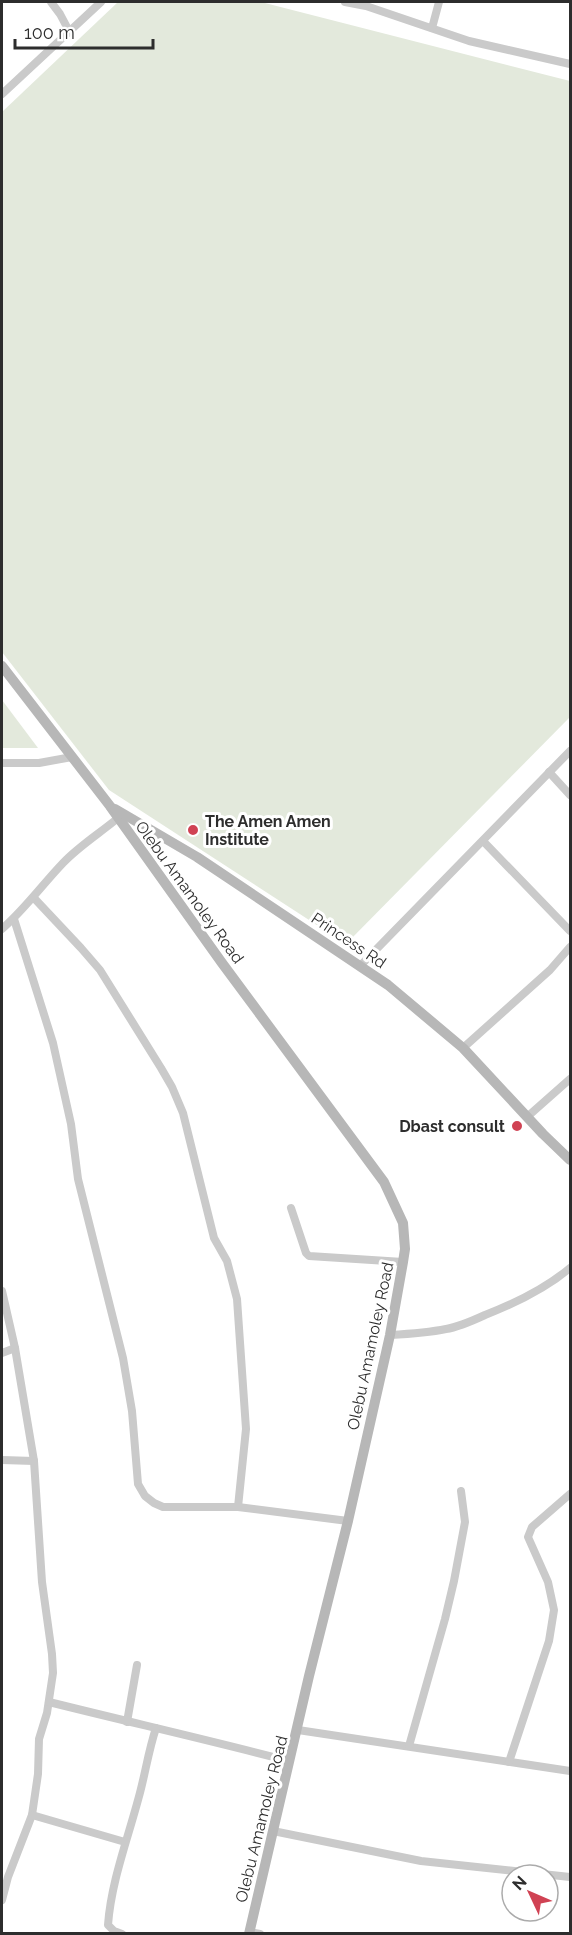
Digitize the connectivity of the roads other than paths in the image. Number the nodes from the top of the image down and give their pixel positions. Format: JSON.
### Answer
{"nodes":[{"id":1,"x":51,"y":2,"type":"edge"},
{"id":2,"x":101,"y":2,"type":"edge"},
{"id":3,"x":345,"y":2,"type":"edge"},
{"id":4,"x":439,"y":2,"type":"edge"},
{"id":5,"x":432,"y":28,"type":"junction"},
{"id":6,"x":69,"y":31,"type":"junction"},
{"id":7,"x":570,"y":64,"type":"edge"},
{"id":8,"x":2,"y":94,"type":"edge"},
{"id":9,"x":2,"y":666,"type":"edge"},
{"id":10,"x":570,"y":751,"type":"edge"},
{"id":11,"x":72,"y":757,"type":"junction"},
{"id":12,"x":2,"y":763,"type":"edge"},
{"id":13,"x":549,"y":772,"type":"junction"},
{"id":14,"x":570,"y":795,"type":"edge"},
{"id":15,"x":110,"y":806,"type":"junction"},
{"id":16,"x":118,"y":818,"type":"junction"},
{"id":17,"x":483,"y":840,"type":"junction"},
{"id":18,"x":34,"y":898,"type":"junction"},
{"id":19,"x":14,"y":919,"type":"junction"},
{"id":20,"x":2,"y":929,"type":"edge"},
{"id":21,"x":570,"y":931,"type":"edge"},
{"id":22,"x":570,"y":948,"type":"edge"},
{"id":23,"x":361,"y":965,"type":"junction"},
{"id":24,"x":463,"y":1048,"type":"junction"},
{"id":25,"x":570,"y":1079,"type":"edge"},
{"id":26,"x":527,"y":1117,"type":"junction"},
{"id":27,"x":570,"y":1161,"type":"edge"},
{"id":28,"x":291,"y":1208,"type":"dead end"},
{"id":29,"x":403,"y":1262,"type":"junction"},
{"id":30,"x":570,"y":1268,"type":"edge"},
{"id":31,"x":2,"y":1291,"type":"edge"},
{"id":32,"x":390,"y":1335,"type":"junction"},
{"id":33,"x":15,"y":1348,"type":"junction"},
{"id":34,"x":2,"y":1353,"type":"edge"},
{"id":35,"x":2,"y":1460,"type":"edge"},
{"id":36,"x":34,"y":1461,"type":"junction"},
{"id":37,"x":461,"y":1491,"type":"dead end"},
{"id":38,"x":570,"y":1494,"type":"edge"},
{"id":39,"x":238,"y":1507,"type":"junction"},
{"id":40,"x":348,"y":1521,"type":"junction"},
{"id":41,"x":137,"y":1665,"type":"dead end"},
{"id":42,"x":49,"y":1702,"type":"junction"},
{"id":43,"x":127,"y":1722,"type":"junction"},
{"id":44,"x":156,"y":1728,"type":"junction"},
{"id":45,"x":298,"y":1730,"type":"junction"},
{"id":46,"x":409,"y":1746,"type":"junction"},
{"id":47,"x":289,"y":1761,"type":"junction"},
{"id":48,"x":509,"y":1762,"type":"junction"},
{"id":49,"x":570,"y":1771,"type":"edge"},
{"id":50,"x":32,"y":1815,"type":"junction"},
{"id":51,"x":273,"y":1831,"type":"junction"},
{"id":52,"x":125,"y":1842,"type":"junction"},
{"id":53,"x":570,"y":1877,"type":"edge"},
{"id":54,"x":2,"y":1900,"type":"edge"},
{"id":55,"x":253,"y":1933,"type":"edge"},
{"id":56,"x":122,"y":1934,"type":"edge"}],
"edges":[{"from":1,"to":6,"type":"street"},
{"from":2,"to":6,"type":"street"},
{"from":3,"to":5,"type":"street"},
{"from":4,"to":5,"type":"street"},
{"from":5,"to":7,"type":"street"},
{"from":6,"to":8,"type":"street"},
{"from":9,"to":11,"type":"street","name":"Olebu Amamoley Road"},
{"from":10,"to":13,"type":"street"},
{"from":11,"to":12,"type":"street"},
{"from":11,"to":15,"type":"street","name":"Olebu Amamoley Road"},
{"from":13,"to":14,"type":"street"},
{"from":13,"to":17,"type":"street"},
{"from":15,"to":16,"type":"street","name":"Olebu Amamoley Road"},
{"from":15,"to":23,"type":"street","name":"Princess Rd"},
{"from":16,"to":18,"type":"street"},
{"from":16,"to":29,"type":"street","name":"Olebu Amamoley Road"},
{"from":17,"to":21,"type":"street"},
{"from":17,"to":23,"type":"street"},
{"from":18,"to":19,"type":"street"},
{"from":18,"to":39,"type":"street"},
{"from":19,"to":20,"type":"street"},
{"from":19,"to":39,"type":"street"},
{"from":22,"to":24,"type":"street"},
{"from":23,"to":24,"type":"street","name":"Princess Rd"},
{"from":24,"to":26,"type":"street","name":"Princess Rd"},
{"from":25,"to":26,"type":"street"},
{"from":26,"to":27,"type":"street","name":"Princess Rd"},
{"from":28,"to":29,"type":"street"},
{"from":29,"to":32,"type":"street","name":"Olebu Amamoley Road"},
{"from":30,"to":32,"type":"street"},
{"from":31,"to":33,"type":"street"},
{"from":32,"to":40,"type":"street","name":"Olebu Amamoley Road"},
{"from":33,"to":34,"type":"street"},
{"from":33,"to":36,"type":"street"},
{"from":35,"to":36,"type":"street"},
{"from":36,"to":42,"type":"street"},
{"from":37,"to":46,"type":"street"},
{"from":38,"to":48,"type":"street"},
{"from":39,"to":40,"type":"street"},
{"from":40,"to":45,"type":"street","name":"Olebu Amamoley Road"},
{"from":41,"to":43,"type":"street"},
{"from":42,"to":43,"type":"street"},
{"from":42,"to":50,"type":"street"},
{"from":43,"to":44,"type":"street"},
{"from":44,"to":47,"type":"street"},
{"from":44,"to":52,"type":"street"},
{"from":45,"to":46,"type":"street"},
{"from":45,"to":47,"type":"street","name":"Olebu Amamoley Road"},
{"from":46,"to":48,"type":"street"},
{"from":47,"to":51,"type":"street","name":"Olebu Amamoley Road"},
{"from":48,"to":49,"type":"street"},
{"from":50,"to":52,"type":"street"},
{"from":50,"to":54,"type":"street"},
{"from":51,"to":53,"type":"street"},
{"from":51,"to":55,"type":"street","name":"Olebu Amamoley Road"},
{"from":52,"to":56,"type":"street"}]}
